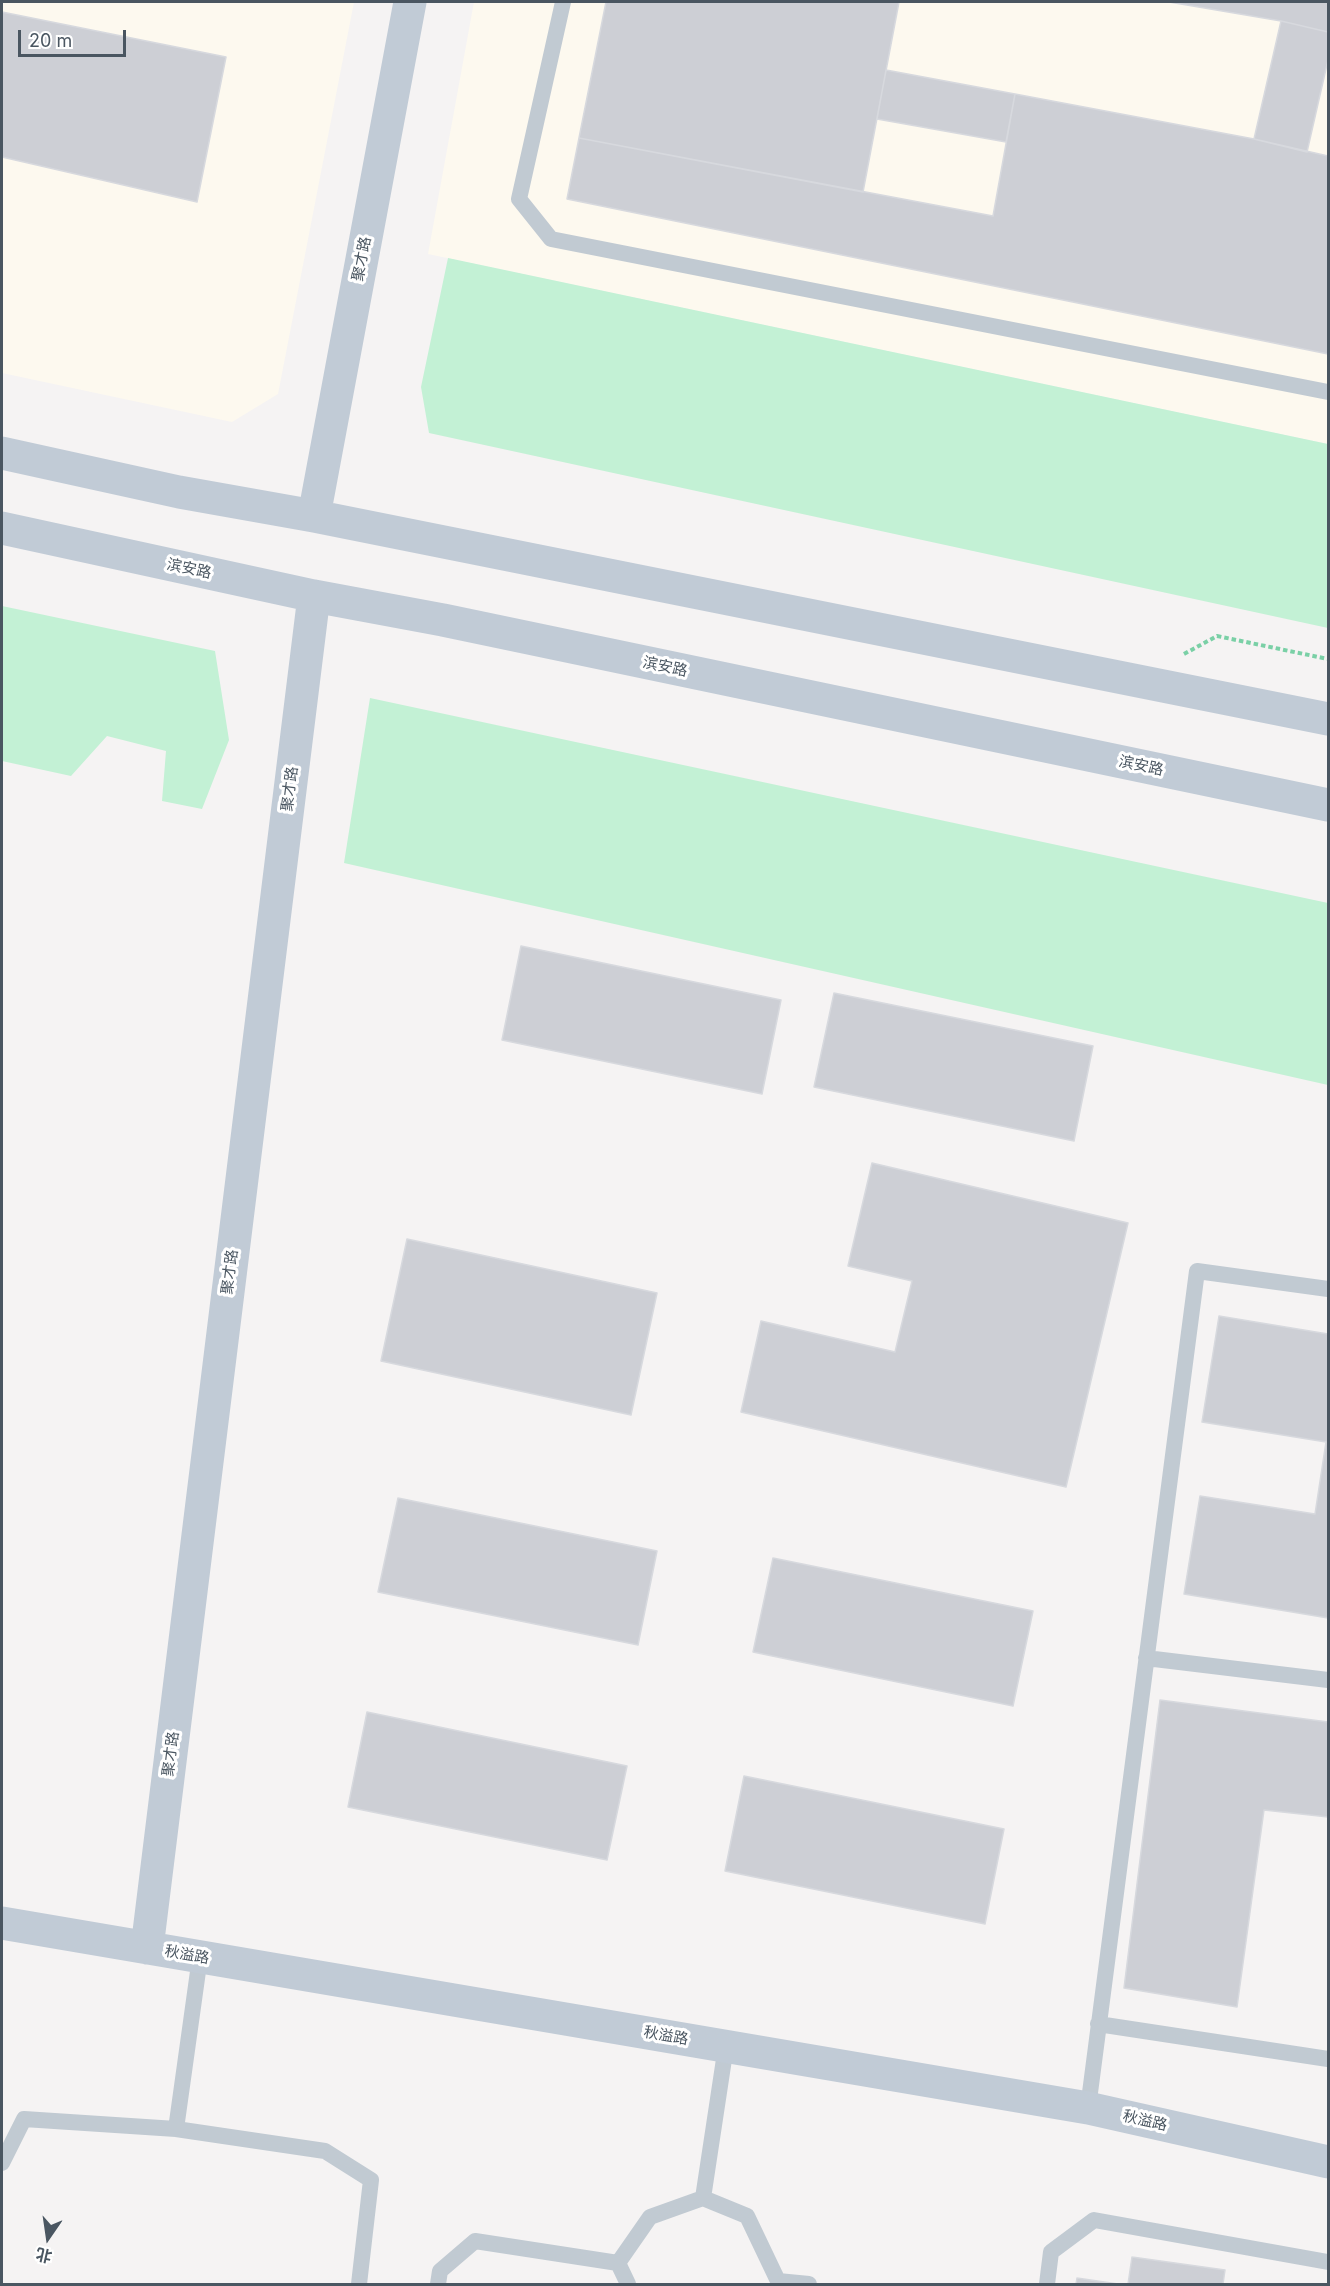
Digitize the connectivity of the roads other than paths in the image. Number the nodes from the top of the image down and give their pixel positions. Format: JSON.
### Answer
{"nodes":[{"id":1,"x":410,"y":2,"type":"edge"},
{"id":2,"x":563,"y":2,"type":"edge"},
{"id":3,"x":1329,"y":392,"type":"edge"},
{"id":4,"x":2,"y":453,"type":"edge"},
{"id":5,"x":314,"y":516,"type":"junction"},
{"id":6,"x":2,"y":528,"type":"edge"},
{"id":7,"x":314,"y":596,"type":"junction"},
{"id":8,"x":1329,"y":718,"type":"edge"},
{"id":9,"x":1329,"y":805,"type":"edge"},
{"id":10,"x":1329,"y":1289,"type":"edge"},
{"id":11,"x":1146,"y":1658,"type":"junction"},
{"id":12,"x":1329,"y":1680,"type":"edge"},
{"id":13,"x":2,"y":1923,"type":"edge"},
{"id":14,"x":147,"y":1948,"type":"junction"},
{"id":15,"x":200,"y":1957,"type":"junction"},
{"id":16,"x":1098,"y":2024,"type":"junction"},
{"id":17,"x":726,"y":2046,"type":"junction"},
{"id":18,"x":1329,"y":2059,"type":"edge"},
{"id":19,"x":1088,"y":2108,"type":"junction"},
{"id":20,"x":176,"y":2130,"type":"junction"},
{"id":21,"x":1329,"y":2162,"type":"edge"},
{"id":22,"x":2,"y":2163,"type":"edge"},
{"id":23,"x":703,"y":2198,"type":"junction"},
{"id":24,"x":1329,"y":2262,"type":"edge"},
{"id":25,"x":618,"y":2263,"type":"junction"},
{"id":26,"x":777,"y":2283,"type":"edge"},
{"id":27,"x":359,"y":2284,"type":"edge"},
{"id":28,"x":438,"y":2284,"type":"edge"},
{"id":29,"x":628,"y":2284,"type":"edge"},
{"id":30,"x":809,"y":2284,"type":"edge"},
{"id":31,"x":1047,"y":2284,"type":"edge"}],
"edges":[{"from":1,"to":5,"type":"street","name":"聚才路"},
{"from":2,"to":3,"type":"lane"},
{"from":4,"to":5,"type":"street"},
{"from":5,"to":8,"type":"street"},
{"from":6,"to":7,"type":"street","name":"滨安路"},
{"from":7,"to":9,"type":"street","name":"滨安路"},
{"from":7,"to":14,"type":"street","name":"聚才路"},
{"from":10,"to":11,"type":"lane"},
{"from":11,"to":12,"type":"lane"},
{"from":11,"to":16,"type":"lane"},
{"from":13,"to":14,"type":"street","name":"秋溢路"},
{"from":14,"to":15,"type":"street","name":"秋溢路"},
{"from":15,"to":17,"type":"street","name":"秋溢路"},
{"from":15,"to":20,"type":"lane"},
{"from":16,"to":18,"type":"lane"},
{"from":16,"to":19,"type":"lane"},
{"from":17,"to":19,"type":"street","name":"秋溢路"},
{"from":17,"to":23,"type":"lane"},
{"from":19,"to":21,"type":"street","name":"秋溢路"},
{"from":20,"to":22,"type":"lane"},
{"from":20,"to":27,"type":"lane"},
{"from":23,"to":25,"type":"lane"},
{"from":23,"to":26,"type":"lane"},
{"from":24,"to":31,"type":"lane"},
{"from":25,"to":28,"type":"lane"},
{"from":25,"to":29,"type":"lane"},
{"from":26,"to":30,"type":"lane"}]}
